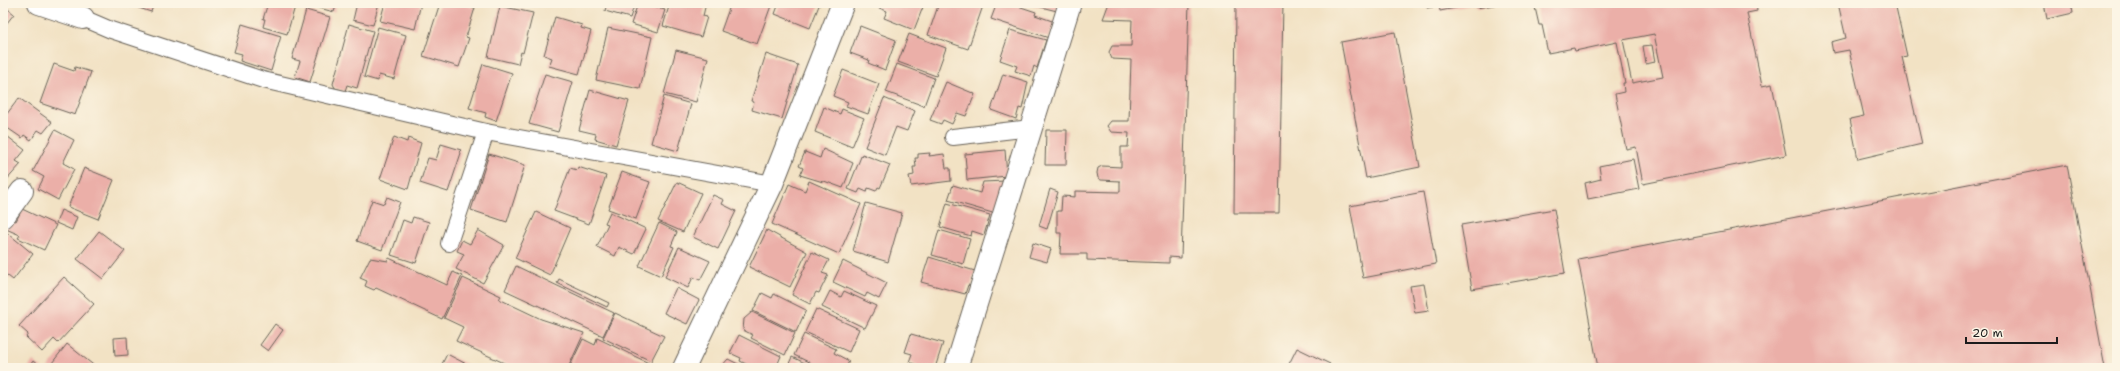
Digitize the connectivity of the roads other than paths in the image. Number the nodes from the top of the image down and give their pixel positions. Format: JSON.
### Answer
{"nodes":[{"id":1,"x":39,"y":3,"type":"edge"},
{"id":2,"x":843,"y":3,"type":"edge"},
{"id":3,"x":1070,"y":3,"type":"edge"},
{"id":4,"x":83,"y":18,"type":"joint"},
{"id":5,"x":1031,"y":128,"type":"junction"},
{"id":6,"x":486,"y":132,"type":"junction"},
{"id":7,"x":953,"y":137,"type":"dead end"},
{"id":8,"x":772,"y":184,"type":"junction"},
{"id":9,"x":22,"y":191,"type":"dead end"},
{"id":10,"x":3,"y":217,"type":"edge"},
{"id":11,"x":449,"y":243,"type":"dead end"},
{"id":12,"x":684,"y":368,"type":"edge"},
{"id":13,"x":956,"y":368,"type":"edge"}],
"edges":[{"from":1,"to":4,"type":"street"},
{"from":2,"to":8,"type":"street"},
{"from":3,"to":5,"type":"street"},
{"from":4,"to":6,"type":"lane"},
{"from":5,"to":7,"type":"lane"},
{"from":5,"to":13,"type":"street"},
{"from":6,"to":8,"type":"lane"},
{"from":6,"to":11,"type":"lane"},
{"from":8,"to":12,"type":"street"},
{"from":9,"to":10,"type":"street"}]}
